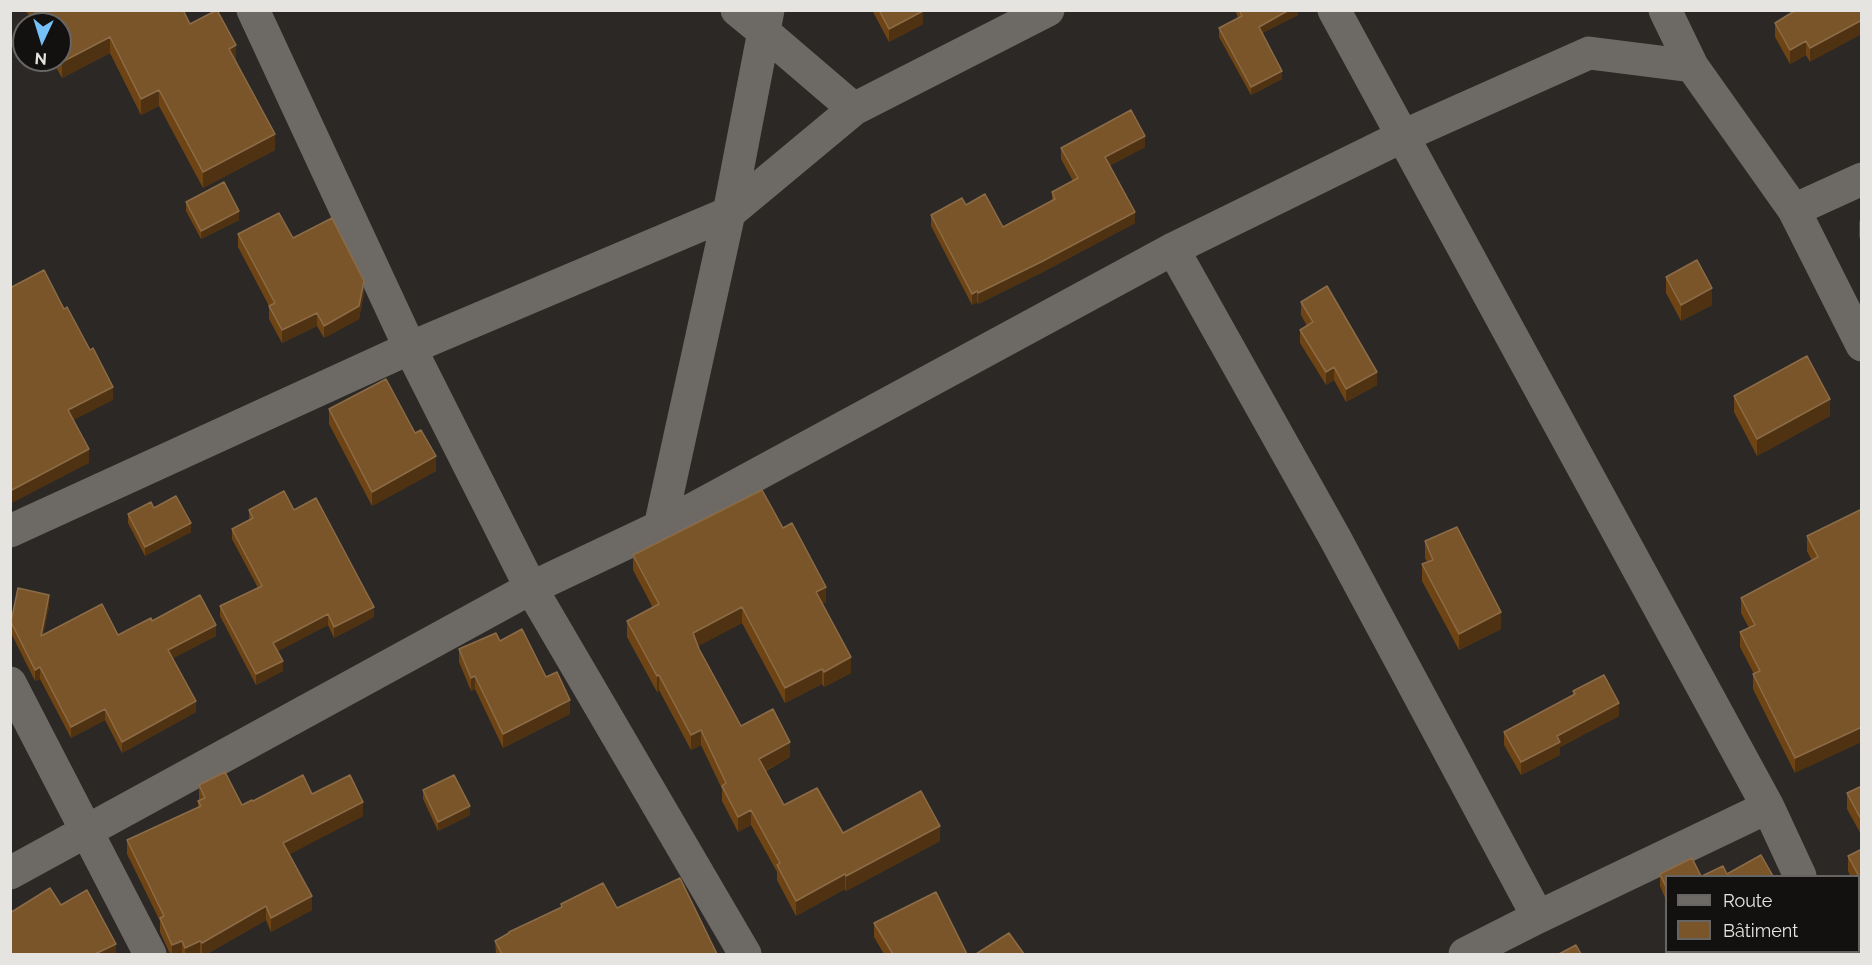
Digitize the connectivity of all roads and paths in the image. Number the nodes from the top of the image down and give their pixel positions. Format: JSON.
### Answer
{"nodes":[{"id":1,"x":253,"y":10,"type":"edge"},
{"id":2,"x":737,"y":10,"type":"edge"},
{"id":3,"x":1048,"y":10,"type":"edge"},
{"id":4,"x":1335,"y":10,"type":"edge"},
{"id":5,"x":1665,"y":10,"type":"edge"},
{"id":6,"x":766,"y":21,"type":"edge"},
{"id":7,"x":1692,"y":66,"type":"junction"},
{"id":8,"x":854,"y":109,"type":"junction"},
{"id":9,"x":1403,"y":136,"type":"junction"},
{"id":10,"x":1862,"y":179,"type":"edge"},
{"id":11,"x":1794,"y":210,"type":"junction"},
{"id":12,"x":729,"y":213,"type":"junction"},
{"id":13,"x":1173,"y":249,"type":"junction"},
{"id":14,"x":1862,"y":345,"type":"edge"},
{"id":15,"x":410,"y":348,"type":"junction"},
{"id":16,"x":660,"y":527,"type":"junction"},
{"id":17,"x":10,"y":531,"type":"edge"},
{"id":18,"x":531,"y":588,"type":"junction"},
{"id":19,"x":10,"y":683,"type":"edge"},
{"id":20,"x":1768,"y":807,"type":"junction"},
{"id":21,"x":86,"y":832,"type":"junction"},
{"id":22,"x":10,"y":873,"type":"edge"},
{"id":23,"x":1800,"y":875,"type":"edge"},
{"id":24,"x":1539,"y":917,"type":"junction"},
{"id":25,"x":150,"y":954,"type":"edge"},
{"id":26,"x":745,"y":954,"type":"edge"},
{"id":27,"x":1465,"y":954,"type":"edge"}],
"edges":[{"from":1,"to":15,"type":"street"},
{"from":2,"to":6,"type":"street"},
{"from":3,"to":8,"type":"street"},
{"from":4,"to":9,"type":"street"},
{"from":5,"to":7,"type":"street"},
{"from":6,"to":8,"type":"street"},
{"from":6,"to":12,"type":"street"},
{"from":7,"to":9,"type":"street"},
{"from":7,"to":11,"type":"street"},
{"from":8,"to":12,"type":"street"},
{"from":9,"to":13,"type":"street"},
{"from":9,"to":20,"type":"street"},
{"from":10,"to":11,"type":"street"},
{"from":11,"to":14,"type":"street"},
{"from":12,"to":15,"type":"street"},
{"from":12,"to":16,"type":"street"},
{"from":13,"to":16,"type":"street"},
{"from":13,"to":24,"type":"street"},
{"from":15,"to":17,"type":"street"},
{"from":15,"to":18,"type":"street"},
{"from":16,"to":18,"type":"street"},
{"from":18,"to":21,"type":"street"},
{"from":18,"to":26,"type":"street"},
{"from":19,"to":21,"type":"street"},
{"from":20,"to":23,"type":"street"},
{"from":20,"to":24,"type":"street"},
{"from":21,"to":22,"type":"street"},
{"from":21,"to":25,"type":"street"},
{"from":24,"to":27,"type":"street"}]}
